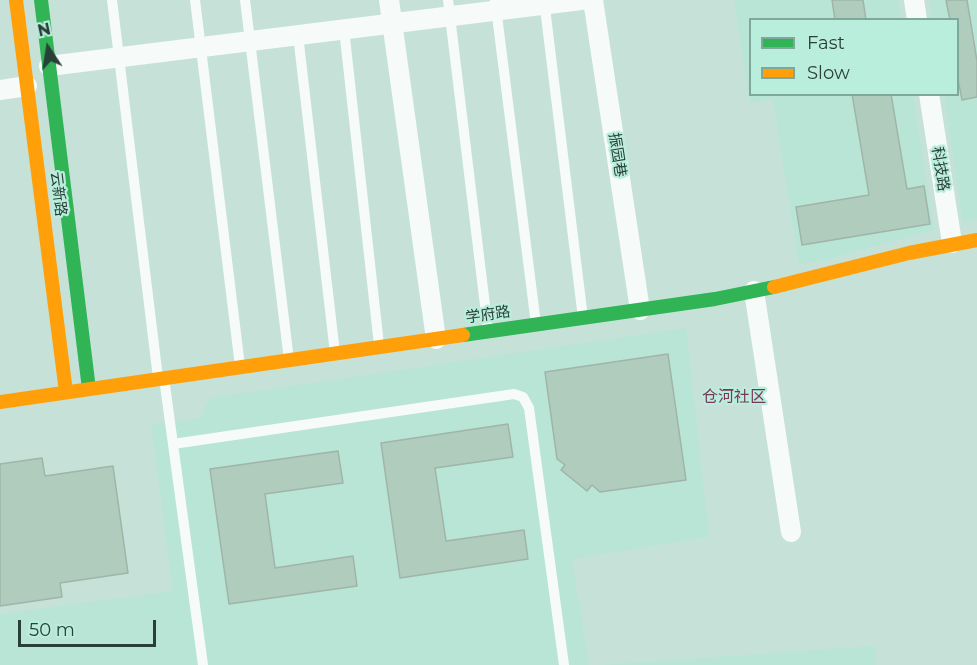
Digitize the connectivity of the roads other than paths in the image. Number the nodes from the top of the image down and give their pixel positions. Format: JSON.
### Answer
{"nodes":[{"id":1,"x":16,"y":0,"type":"edge"},
{"id":2,"x":41,"y":0,"type":"edge"},
{"id":3,"x":112,"y":0,"type":"edge"},
{"id":4,"x":195,"y":0,"type":"edge"},
{"id":5,"x":245,"y":0,"type":"edge"},
{"id":6,"x":389,"y":0,"type":"edge"},
{"id":7,"x":580,"y":0,"type":"edge"},
{"id":8,"x":593,"y":0,"type":"edge"},
{"id":9,"x":914,"y":0,"type":"edge"},
{"id":10,"x":544,"y":2,"type":"edge"},
{"id":11,"x":496,"y":5,"type":"edge"},
{"id":12,"x":449,"y":8,"type":"edge"},
{"id":13,"x":917,"y":18,"type":"edge"},
{"id":14,"x":393,"y":24,"type":"junction"},
{"id":15,"x":344,"y":29,"type":"junction"},
{"id":16,"x":298,"y":35,"type":"junction"},
{"id":17,"x":249,"y":41,"type":"junction"},
{"id":18,"x":201,"y":47,"type":"junction"},
{"id":19,"x":119,"y":58,"type":"junction"},
{"id":20,"x":49,"y":66,"type":"junction"},
{"id":21,"x":27,"y":86,"type":"junction"},
{"id":22,"x":0,"y":90,"type":"edge"},
{"id":23,"x":929,"y":96,"type":"edge"},
{"id":24,"x":977,"y":240,"type":"edge"},
{"id":25,"x":952,"y":243,"type":"junction"},
{"id":26,"x":754,"y":291,"type":"junction"},
{"id":27,"x":640,"y":310,"type":"junction"},
{"id":28,"x":583,"y":318,"type":"junction"},
{"id":29,"x":536,"y":325,"type":"junction"},
{"id":30,"x":488,"y":331,"type":"junction"},
{"id":31,"x":436,"y":339,"type":"junction"},
{"id":32,"x":380,"y":347,"type":"junction"},
{"id":33,"x":335,"y":353,"type":"junction"},
{"id":34,"x":289,"y":360,"type":"junction"},
{"id":35,"x":240,"y":367,"type":"junction"},
{"id":36,"x":161,"y":378,"type":"junction"},
{"id":37,"x":89,"y":389,"type":"junction"},
{"id":38,"x":66,"y":392,"type":"junction"},
{"id":39,"x":0,"y":402,"type":"edge"},
{"id":40,"x":173,"y":444,"type":"junction"},
{"id":41,"x":791,"y":532,"type":"dead end"},
{"id":42,"x":202,"y":665,"type":"edge"},
{"id":43,"x":564,"y":665,"type":"edge"}],
"edges":[{"from":1,"to":21,"type":"street","name":"云新路"},
{"from":2,"to":20,"type":"street","name":"云新路"},
{"from":3,"to":19,"type":"lane"},
{"from":4,"to":18,"type":"lane"},
{"from":5,"to":17,"type":"lane"},
{"from":6,"to":14,"type":"street"},
{"from":7,"to":10,"type":"street"},
{"from":8,"to":27,"type":"street","name":"振园巷"},
{"from":9,"to":13,"type":"street"},
{"from":10,"to":11,"type":"street"},
{"from":10,"to":28,"type":"lane"},
{"from":11,"to":12,"type":"street"},
{"from":11,"to":29,"type":"lane"},
{"from":12,"to":14,"type":"street"},
{"from":12,"to":30,"type":"lane"},
{"from":14,"to":15,"type":"street"},
{"from":14,"to":31,"type":"street"},
{"from":15,"to":16,"type":"street"},
{"from":15,"to":32,"type":"lane"},
{"from":16,"to":17,"type":"street"},
{"from":16,"to":33,"type":"lane"},
{"from":17,"to":18,"type":"street"},
{"from":17,"to":34,"type":"lane"},
{"from":18,"to":19,"type":"street"},
{"from":18,"to":35,"type":"lane"},
{"from":19,"to":20,"type":"street"},
{"from":19,"to":36,"type":"lane"},
{"from":20,"to":37,"type":"street","name":"云新路"},
{"from":21,"to":22,"type":"street"},
{"from":21,"to":38,"type":"street","name":"云新路"},
{"from":23,"to":25,"type":"street","name":"科技路"},
{"from":24,"to":25,"type":"street","name":"学府路"},
{"from":25,"to":26,"type":"street","name":"学府路"},
{"from":26,"to":27,"type":"street","name":"学府路"},
{"from":26,"to":41,"type":"street"},
{"from":27,"to":28,"type":"street","name":"学府路"},
{"from":28,"to":29,"type":"street","name":"学府路"},
{"from":29,"to":30,"type":"street","name":"学府路"},
{"from":30,"to":31,"type":"street","name":"学府路"},
{"from":31,"to":32,"type":"street","name":"学府路"},
{"from":32,"to":33,"type":"street","name":"学府路"},
{"from":33,"to":34,"type":"street","name":"学府路"},
{"from":34,"to":35,"type":"street","name":"学府路"},
{"from":35,"to":36,"type":"street","name":"学府路"},
{"from":36,"to":37,"type":"street","name":"学府路"},
{"from":36,"to":40,"type":"lane"},
{"from":37,"to":38,"type":"street","name":"学府路"},
{"from":38,"to":39,"type":"street","name":"学府路"},
{"from":40,"to":42,"type":"lane"},
{"from":40,"to":43,"type":"lane"}]}
